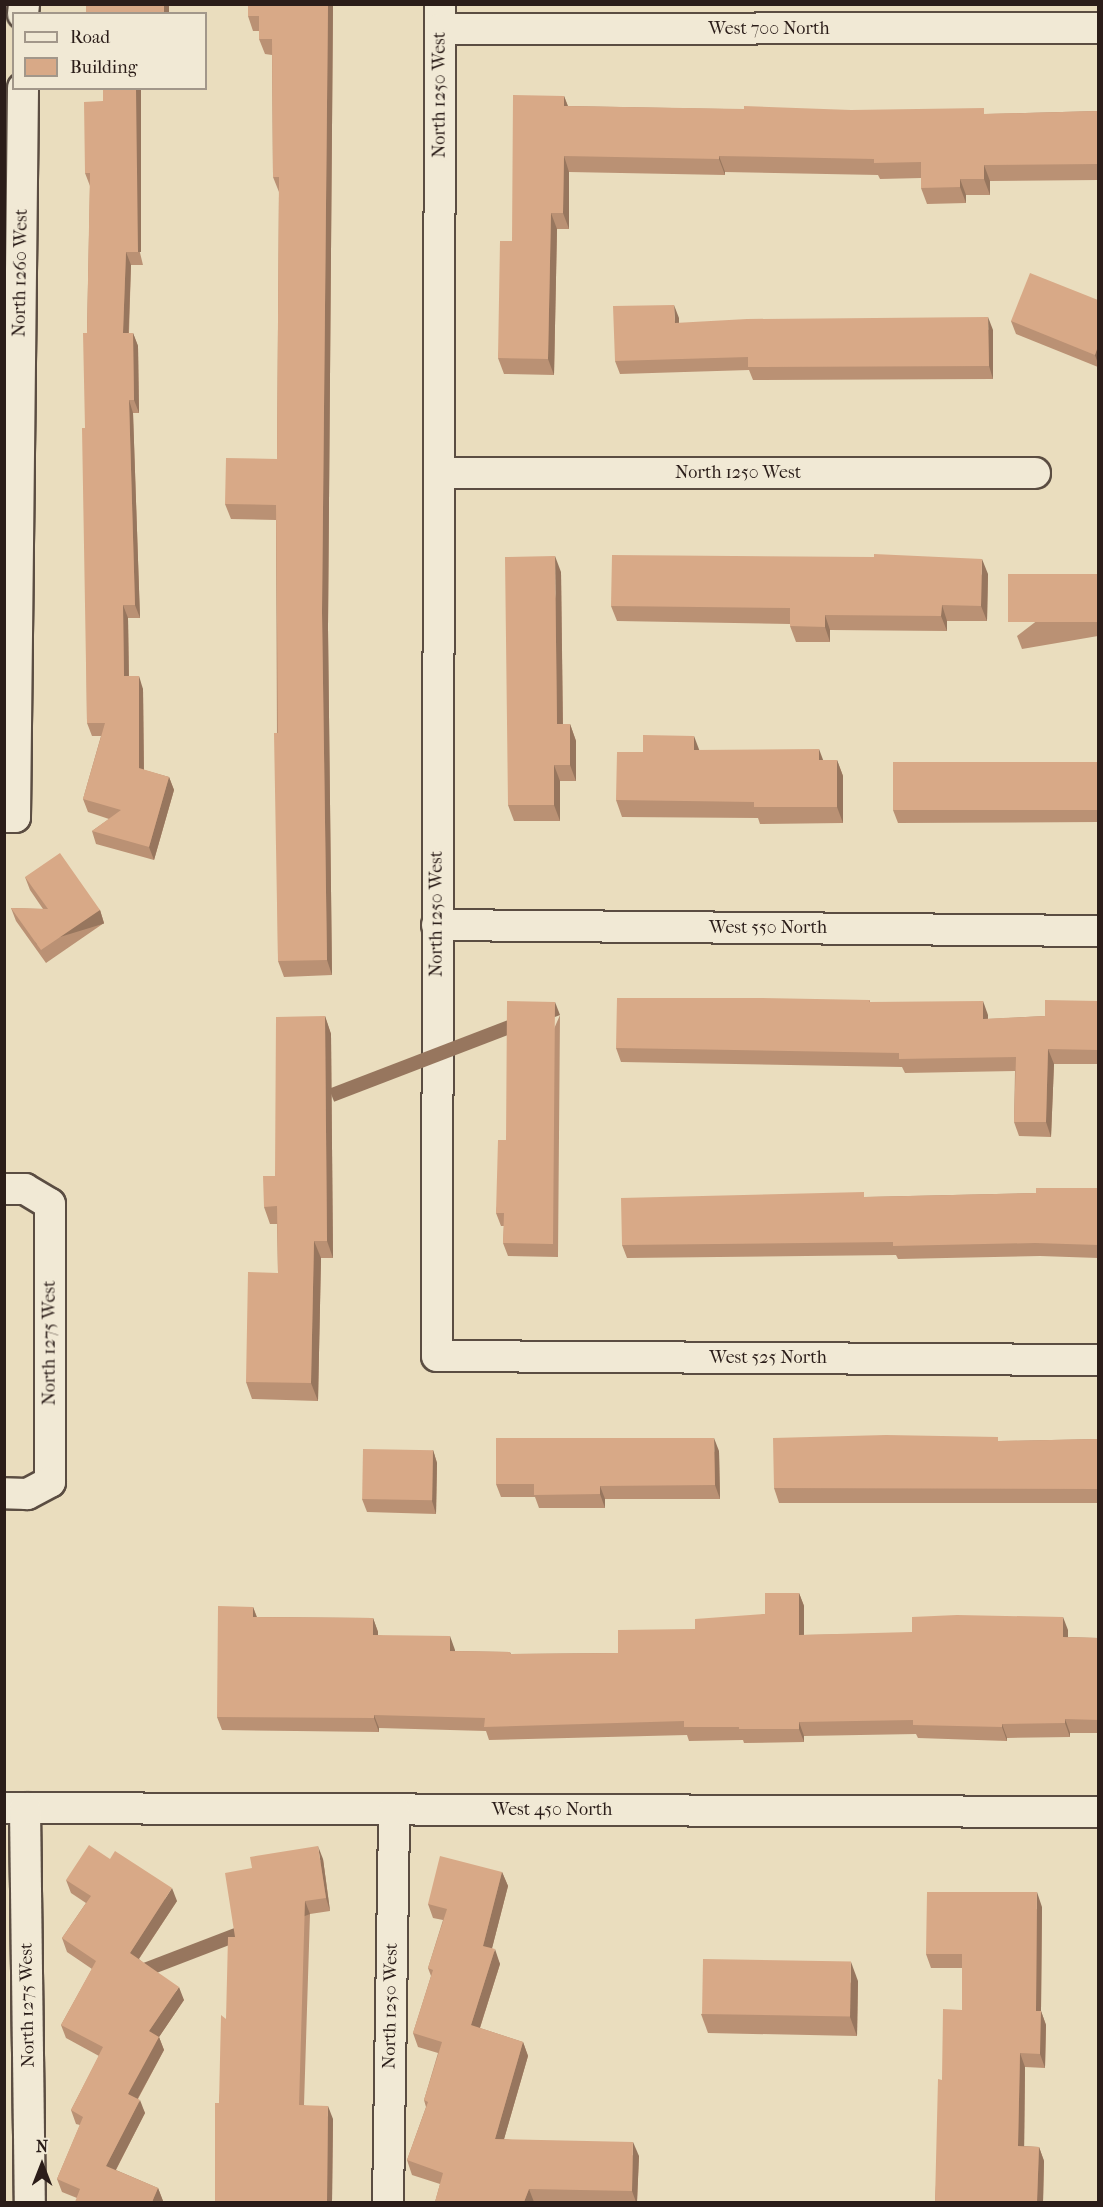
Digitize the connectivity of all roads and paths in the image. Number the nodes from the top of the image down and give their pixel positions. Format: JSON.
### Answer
{"nodes":[{"id":1,"x":440,"y":17,"type":"edge"},
{"id":2,"x":1098,"y":28,"type":"edge"},
{"id":3,"x":23,"y":90,"type":"edge"},
{"id":4,"x":440,"y":473,"type":"junction"},
{"id":5,"x":1035,"y":473,"type":"dead end"},
{"id":6,"x":10,"y":817,"type":"edge"},
{"id":7,"x":437,"y":925,"type":"junction"},
{"id":8,"x":1098,"y":931,"type":"edge"},
{"id":9,"x":4,"y":1189,"type":"edge"},
{"id":10,"x":437,"y":1356,"type":"joint"},
{"id":11,"x":1098,"y":1360,"type":"edge"},
{"id":12,"x":4,"y":1493,"type":"edge"},
{"id":13,"x":15,"y":1808,"type":"edge"},
{"id":14,"x":394,"y":1810,"type":"junction"},
{"id":15,"x":1098,"y":1812,"type":"edge"},
{"id":16,"x":30,"y":2202,"type":"edge"},
{"id":17,"x":388,"y":2202,"type":"edge"}],
"edges":[{"from":1,"to":2,"type":"street","name":"West 700 North"},
{"from":1,"to":4,"type":"street","name":"North 1250 West"},
{"from":3,"to":6,"type":"street","name":"North 1260 West"},
{"from":4,"to":5,"type":"street","name":"North 1250 West"},
{"from":4,"to":7,"type":"street","name":"North 1250 West"},
{"from":7,"to":8,"type":"street","name":"West 550 North"},
{"from":7,"to":10,"type":"street","name":"North 1250 West"},
{"from":9,"to":12,"type":"street","name":"North 1275 West"},
{"from":10,"to":11,"type":"street","name":"West 525 North"},
{"from":13,"to":14,"type":"street","name":"West 450 North"},
{"from":13,"to":16,"type":"street","name":"North 1275 West"},
{"from":14,"to":15,"type":"street","name":"West 450 North"},
{"from":14,"to":17,"type":"street","name":"North 1250 West"}]}
